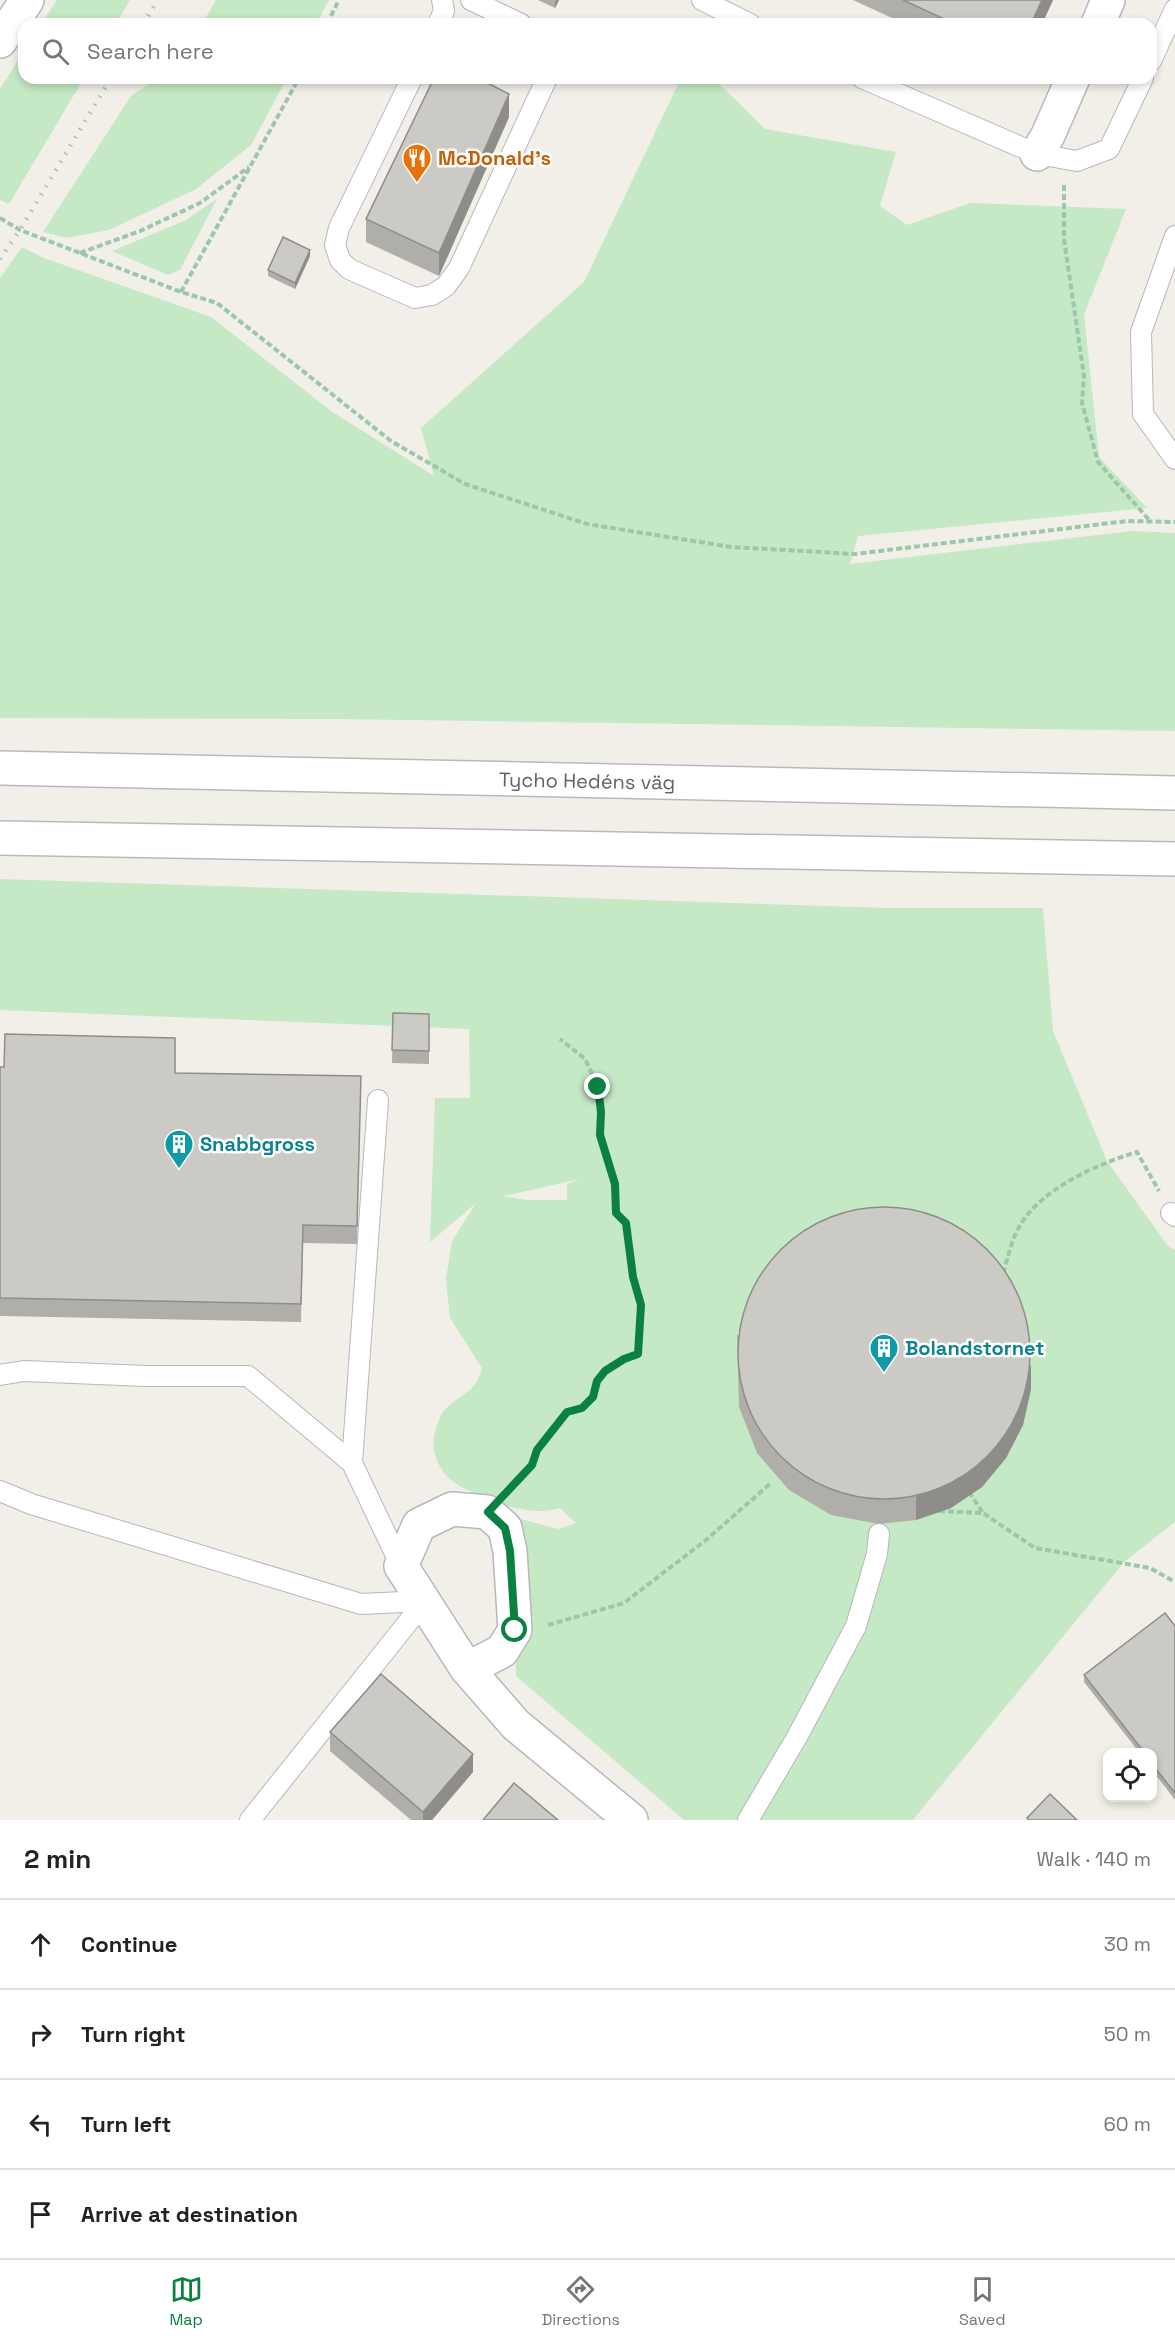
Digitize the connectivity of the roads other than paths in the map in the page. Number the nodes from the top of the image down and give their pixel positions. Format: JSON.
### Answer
{"nodes":[{"id":1,"x":27,"y":0,"type":"edge"},
{"id":2,"x":442,"y":0,"type":"edge"},
{"id":3,"x":471,"y":0,"type":"edge"},
{"id":4,"x":702,"y":0,"type":"edge"},
{"id":5,"x":1108,"y":0,"type":"edge"},
{"id":6,"x":1175,"y":9,"type":"edge"},
{"id":7,"x":441,"y":18,"type":"edge"},
{"id":8,"x":508,"y":18,"type":"edge"},
{"id":9,"x":738,"y":18,"type":"edge"},
{"id":10,"x":1100,"y":18,"type":"edge"},
{"id":11,"x":0,"y":41,"type":"edge"},
{"id":12,"x":1157,"y":48,"type":"edge"},
{"id":13,"x":409,"y":84,"type":"edge"},
{"id":14,"x":545,"y":84,"type":"edge"},
{"id":15,"x":877,"y":84,"type":"edge"},
{"id":16,"x":1072,"y":84,"type":"edge"},
{"id":17,"x":1140,"y":84,"type":"edge"},
{"id":18,"x":1051,"y":156,"type":"junction"},
{"id":19,"x":1175,"y":236,"type":"edge"},
{"id":20,"x":1175,"y":459,"type":"edge"},
{"id":21,"x":0,"y":768,"type":"edge"},
{"id":22,"x":1175,"y":793,"type":"edge"},
{"id":23,"x":0,"y":838,"type":"edge"},
{"id":24,"x":1175,"y":859,"type":"edge"},
{"id":25,"x":378,"y":1100,"type":"dead end"},
{"id":26,"x":0,"y":1375,"type":"edge"},
{"id":27,"x":352,"y":1463,"type":"junction"},
{"id":28,"x":0,"y":1491,"type":"edge"},
{"id":29,"x":879,"y":1534,"type":"dead end"},
{"id":30,"x":401,"y":1566,"type":"junction"},
{"id":31,"x":425,"y":1601,"type":"junction"},
{"id":32,"x":467,"y":1669,"type":"junction"},
{"id":33,"x":250,"y":1820,"type":"edge"},
{"id":34,"x":631,"y":1820,"type":"edge"},
{"id":35,"x":748,"y":1820,"type":"edge"}],
"edges":[{"from":1,"to":11,"type":"main road"},
{"from":2,"to":7,"type":"lane"},
{"from":3,"to":8,"type":"lane"},
{"from":4,"to":9,"type":"lane"},
{"from":5,"to":10,"type":"main road"},
{"from":6,"to":12,"type":"lane"},
{"from":13,"to":14,"type":"lane"},
{"from":15,"to":18,"type":"lane"},
{"from":16,"to":18,"type":"main road"},
{"from":17,"to":18,"type":"lane"},
{"from":19,"to":20,"type":"lane"},
{"from":21,"to":22,"type":"main road","name":"Tycho Hedéns väg"},
{"from":23,"to":24,"type":"main road"},
{"from":25,"to":27,"type":"lane"},
{"from":26,"to":27,"type":"lane"},
{"from":27,"to":30,"type":"lane"},
{"from":28,"to":31,"type":"lane"},
{"from":29,"to":35,"type":"lane"},
{"from":30,"to":31,"type":"main road"},
{"from":30,"to":32,"type":"main road"},
{"from":31,"to":32,"type":"main road"},
{"from":31,"to":33,"type":"lane"},
{"from":32,"to":34,"type":"main road"}]}
